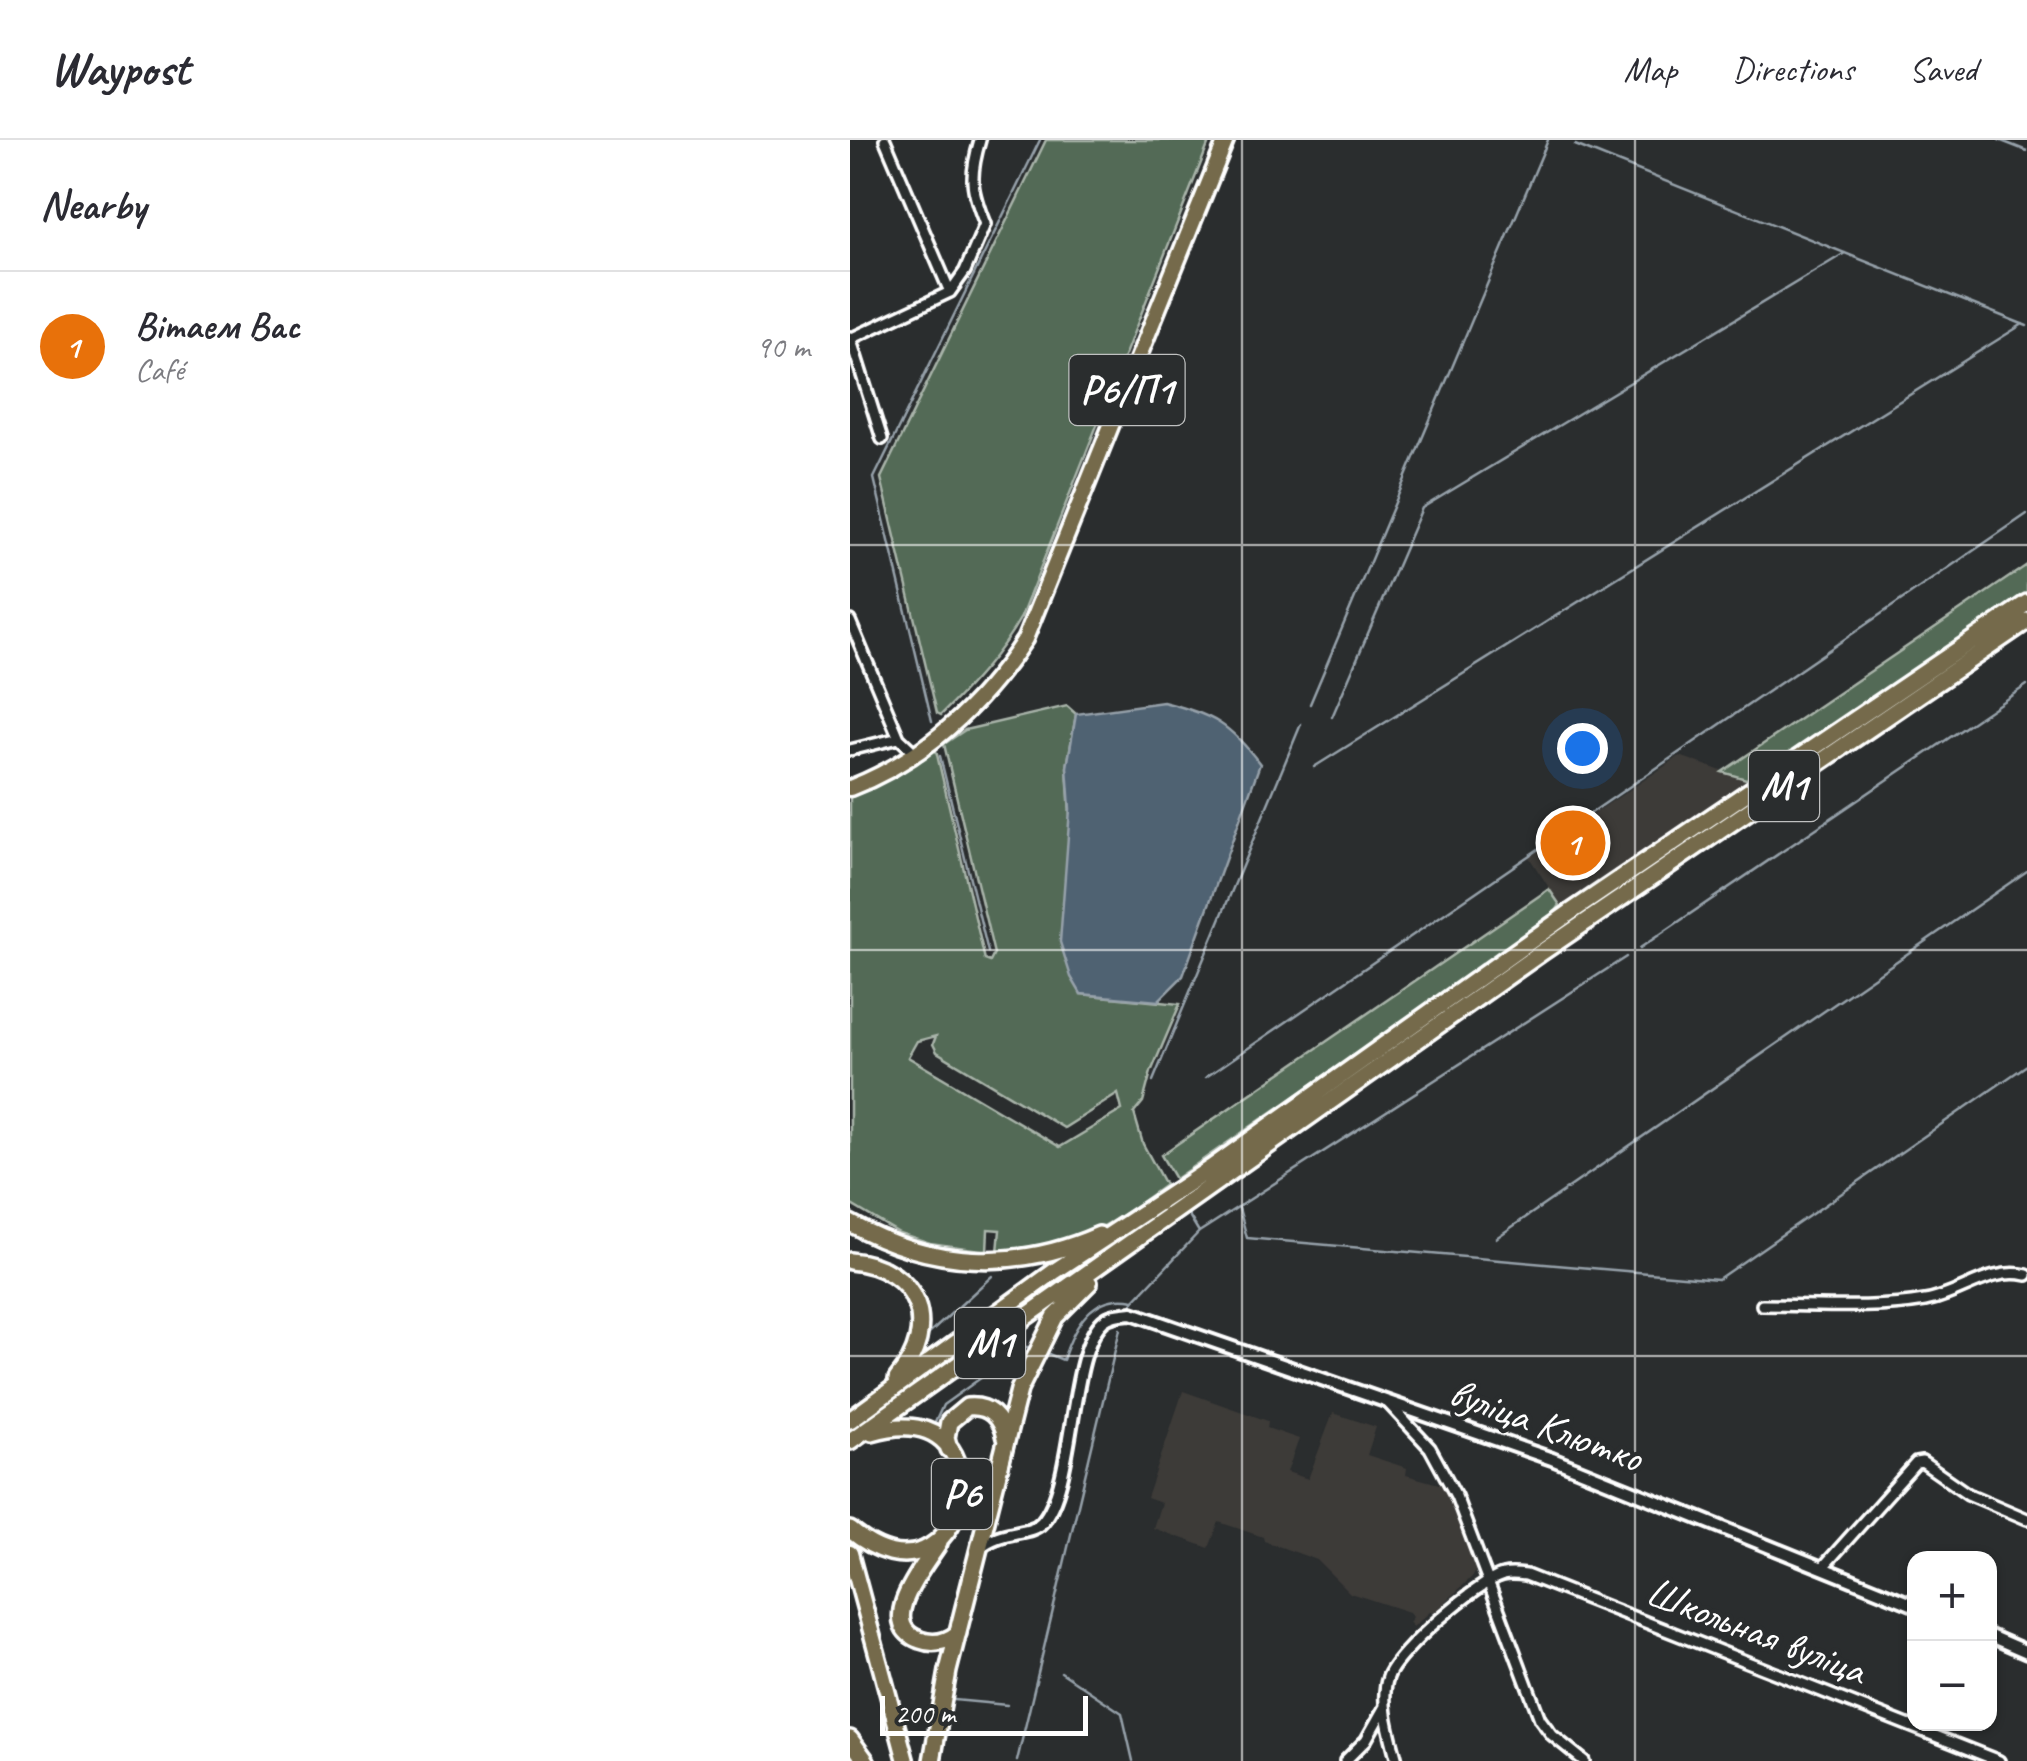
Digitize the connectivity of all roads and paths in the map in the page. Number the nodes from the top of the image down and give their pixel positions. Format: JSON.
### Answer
{"nodes":[{"id":1,"x":885,"y":140,"type":"edge"},
{"id":2,"x":980,"y":140,"type":"edge"},
{"id":3,"x":1226,"y":140,"type":"edge"},
{"id":4,"x":950,"y":292,"type":"junction"},
{"id":5,"x":850,"y":338,"type":"edge"},
{"id":6,"x":882,"y":439,"type":"dead end"},
{"id":7,"x":2027,"y":602,"type":"edge"},
{"id":8,"x":2027,"y":620,"type":"edge"},
{"id":9,"x":850,"y":621,"type":"edge"},
{"id":10,"x":899,"y":738,"type":"junction"},
{"id":11,"x":850,"y":750,"type":"edge"},
{"id":12,"x":916,"y":754,"type":"junction"},
{"id":13,"x":850,"y":788,"type":"edge"},
{"id":14,"x":1135,"y":1220,"type":"junction"},
{"id":15,"x":850,"y":1223,"type":"edge"},
{"id":16,"x":1126,"y":1248,"type":"junction"},
{"id":17,"x":850,"y":1262,"type":"edge"},
{"id":18,"x":2027,"y":1275,"type":"edge"},
{"id":19,"x":1762,"y":1305,"type":"dead end"},
{"id":20,"x":880,"y":1399,"type":"junction"},
{"id":21,"x":1387,"y":1402,"type":"junction"},
{"id":22,"x":850,"y":1420,"type":"edge"},
{"id":23,"x":1005,"y":1438,"type":"junction"},
{"id":24,"x":852,"y":1439,"type":"edge"},
{"id":25,"x":949,"y":1449,"type":"junction"},
{"id":26,"x":990,"y":1498,"type":"junction"},
{"id":27,"x":2027,"y":1520,"type":"edge"},
{"id":28,"x":850,"y":1530,"type":"edge"},
{"id":29,"x":1014,"y":1531,"type":"junction"},
{"id":30,"x":944,"y":1536,"type":"junction"},
{"id":31,"x":979,"y":1548,"type":"junction"},
{"id":32,"x":850,"y":1554,"type":"edge"},
{"id":33,"x":1824,"y":1566,"type":"junction"},
{"id":34,"x":1489,"y":1581,"type":"junction"},
{"id":35,"x":850,"y":1584,"type":"edge"},
{"id":36,"x":1907,"y":1602,"type":"edge"},
{"id":37,"x":958,"y":1633,"type":"junction"},
{"id":38,"x":1997,"y":1639,"type":"edge"},
{"id":39,"x":2027,"y":1652,"type":"edge"},
{"id":40,"x":876,"y":1654,"type":"junction"},
{"id":41,"x":1386,"y":1704,"type":"junction"},
{"id":42,"x":850,"y":1739,"type":"edge"},
{"id":43,"x":1366,"y":1740,"type":"junction"},
{"id":44,"x":1392,"y":1740,"type":"junction"},
{"id":45,"x":866,"y":1761,"type":"edge"},
{"id":46,"x":906,"y":1761,"type":"edge"},
{"id":47,"x":932,"y":1761,"type":"edge"},
{"id":48,"x":1344,"y":1761,"type":"edge"},
{"id":49,"x":1397,"y":1761,"type":"edge"},
{"id":50,"x":1584,"y":1761,"type":"edge"},
{"id":51,"x":1999,"y":1761,"type":"edge"}],
"edges":[{"from":1,"to":4,"type":"street"},
{"from":2,"to":4,"type":"street"},
{"from":3,"to":12,"type":"main road","number":"Р6/П1"},
{"from":4,"to":5,"type":"street"},
{"from":5,"to":6,"type":"street"},
{"from":7,"to":14,"type":"highway","number":"М1"},
{"from":8,"to":16,"type":"highway","number":"М1"},
{"from":9,"to":10,"type":"street"},
{"from":10,"to":11,"type":"street"},
{"from":10,"to":12,"type":"street"},
{"from":12,"to":13,"type":"main road","number":"Р6/П1"},
{"from":14,"to":15,"type":"highway"},
{"from":14,"to":20,"type":"highway","number":"М1"},
{"from":16,"to":23,"type":"highway","number":"Р6"},
{"from":16,"to":24,"type":"highway","number":"М1"},
{"from":17,"to":20,"type":"highway"},
{"from":18,"to":19,"type":"street"},
{"from":20,"to":22,"type":"highway","number":"М1"},
{"from":21,"to":29,"type":"street","name":"вуліца Клютко"},
{"from":21,"to":33,"type":"street","name":"вуліца Клютко"},
{"from":21,"to":34,"type":"street"},
{"from":23,"to":25,"type":"highway","number":"Р6"},
{"from":23,"to":26,"type":"highway","number":"Р6"},
{"from":24,"to":25,"type":"highway","number":"Р6"},
{"from":25,"to":30,"type":"highway","number":"Р6"},
{"from":26,"to":29,"type":"street"},
{"from":26,"to":31,"type":"highway","number":"Р6"},
{"from":27,"to":33,"type":"street"},
{"from":28,"to":30,"type":"highway","number":"Р6"},
{"from":29,"to":31,"type":"street"},
{"from":30,"to":37,"type":"highway","number":"Р6"},
{"from":31,"to":37,"type":"highway","number":"Р6"},
{"from":32,"to":40,"type":"main road"},
{"from":33,"to":36,"type":"street","name":"вуліца Клютко"},
{"from":34,"to":41,"type":"street"},
{"from":34,"to":50,"type":"street"},
{"from":34,"to":51,"type":"street","name":"Школьная вуліца"},
{"from":35,"to":40,"type":"main road"},
{"from":37,"to":47,"type":"highway","number":"Р6"},
{"from":38,"to":39,"type":"street"},
{"from":40,"to":46,"type":"main road"},
{"from":41,"to":43,"type":"street"},
{"from":41,"to":44,"type":"street"},
{"from":42,"to":45,"type":"highway"},
{"from":43,"to":44,"type":"street"},
{"from":43,"to":48,"type":"street"},
{"from":44,"to":49,"type":"street"}]}
